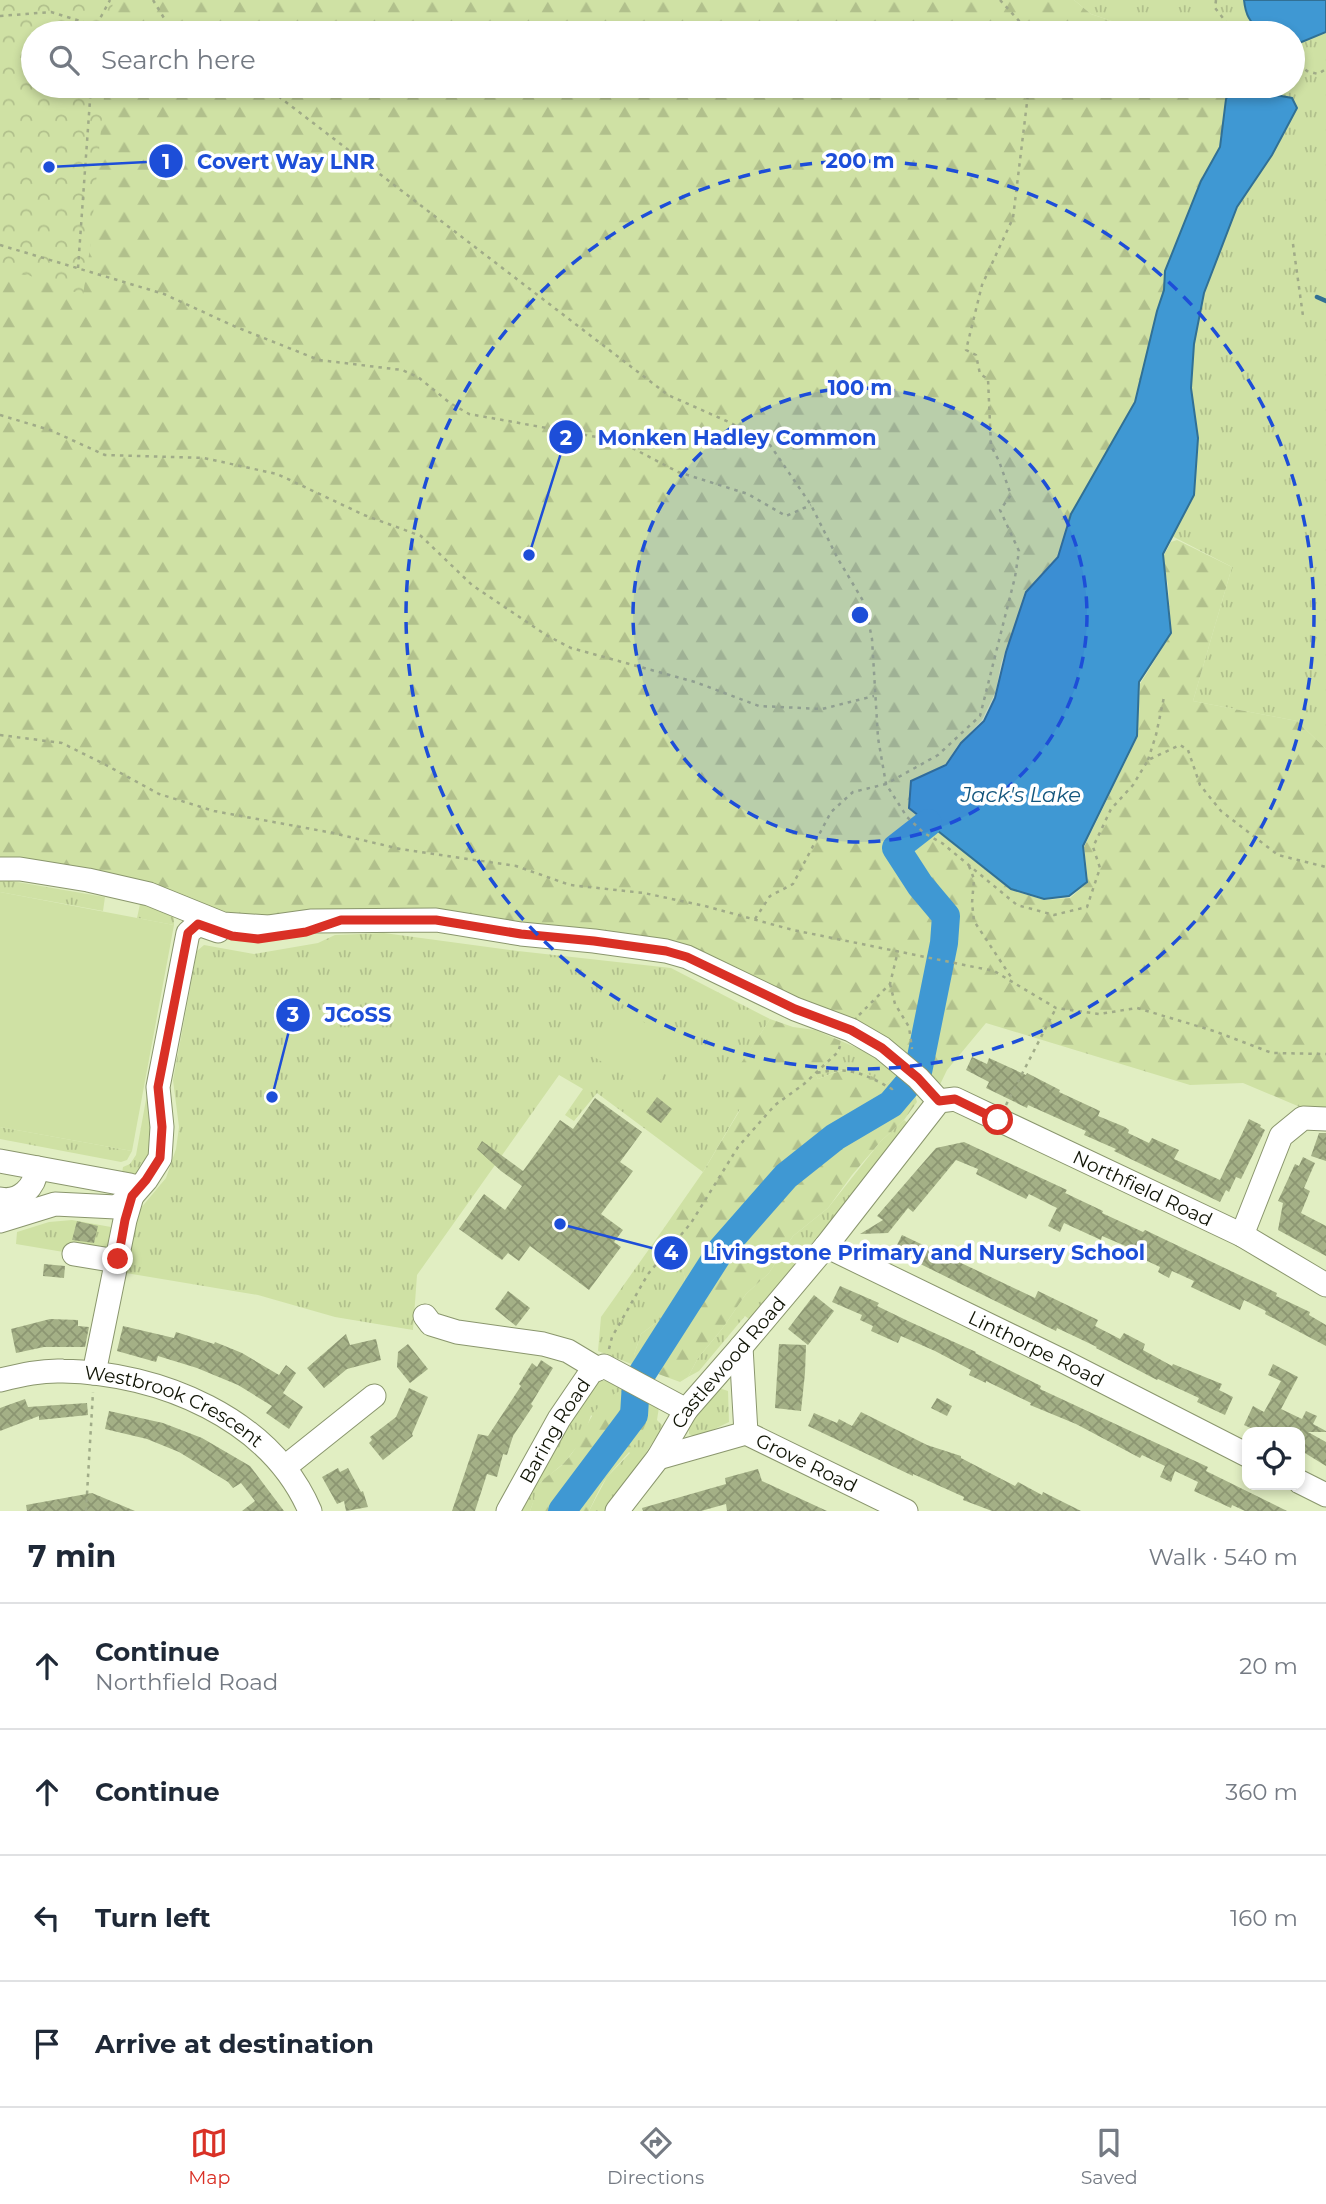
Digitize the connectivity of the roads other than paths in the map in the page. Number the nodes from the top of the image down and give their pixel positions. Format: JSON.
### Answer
{"nodes":[{"id":1,"x":0,"y":869,"type":"edge"},
{"id":2,"x":341,"y":920,"type":"junction"},
{"id":3,"x":947,"y":1100,"type":"junction"},
{"id":4,"x":1326,"y":1119,"type":"edge"},
{"id":5,"x":0,"y":1161,"type":"edge"},
{"id":6,"x":37,"y":1168,"type":"junction"},
{"id":7,"x":132,"y":1196,"type":"junction"},
{"id":8,"x":0,"y":1199,"type":"edge"},
{"id":9,"x":0,"y":1221,"type":"edge"},
{"id":10,"x":1242,"y":1235,"type":"junction"},
{"id":11,"x":826,"y":1246,"type":"junction"},
{"id":12,"x":74,"y":1254,"type":"dead end"},
{"id":13,"x":117,"y":1261,"type":"junction"},
{"id":14,"x":1326,"y":1285,"type":"edge"},
{"id":15,"x":425,"y":1316,"type":"dead end"},
{"id":16,"x":741,"y":1347,"type":"junction"},
{"id":17,"x":607,"y":1370,"type":"junction"},
{"id":18,"x":94,"y":1373,"type":"junction"},
{"id":19,"x":0,"y":1380,"type":"edge"},
{"id":20,"x":374,"y":1396,"type":"dead end"},
{"id":21,"x":686,"y":1410,"type":"junction"},
{"id":22,"x":746,"y":1433,"type":"junction"},
{"id":23,"x":1242,"y":1452,"type":"edge"},
{"id":24,"x":657,"y":1458,"type":"junction"},
{"id":25,"x":285,"y":1467,"type":"junction"},
{"id":26,"x":1305,"y":1485,"type":"edge"},
{"id":27,"x":1326,"y":1496,"type":"edge"},
{"id":28,"x":310,"y":1511,"type":"edge"},
{"id":29,"x":508,"y":1511,"type":"edge"},
{"id":30,"x":617,"y":1511,"type":"edge"},
{"id":31,"x":906,"y":1511,"type":"edge"}],
"edges":[{"from":1,"to":2,"type":"street"},
{"from":2,"to":3,"type":"street"},
{"from":2,"to":7,"type":"street"},
{"from":3,"to":10,"type":"street","name":"Northfield Road"},
{"from":3,"to":11,"type":"street","name":"Castlewood Road"},
{"from":4,"to":10,"type":"street"},
{"from":5,"to":6,"type":"street"},
{"from":6,"to":7,"type":"street"},
{"from":6,"to":8,"type":"street"},
{"from":7,"to":9,"type":"street"},
{"from":7,"to":13,"type":"street"},
{"from":10,"to":14,"type":"street","name":"Northfield Road"},
{"from":11,"to":16,"type":"street","name":"Castlewood Road"},
{"from":11,"to":23,"type":"street","name":"Linthorpe Road"},
{"from":12,"to":13,"type":"street"},
{"from":13,"to":18,"type":"street"},
{"from":15,"to":17,"type":"street"},
{"from":16,"to":21,"type":"street","name":"Castlewood Road"},
{"from":16,"to":22,"type":"street","name":"Grove Road"},
{"from":17,"to":21,"type":"street","name":"Baring Road"},
{"from":17,"to":29,"type":"street","name":"Baring Road"},
{"from":18,"to":19,"type":"street","name":"Westbrook Crescent"},
{"from":18,"to":25,"type":"street","name":"Westbrook Crescent"},
{"from":20,"to":25,"type":"street"},
{"from":21,"to":24,"type":"street","name":"Castlewood Road"},
{"from":22,"to":24,"type":"street","name":"Grove Road"},
{"from":22,"to":31,"type":"street","name":"Grove Road"},
{"from":24,"to":30,"type":"street","name":"Castlewood Road"},
{"from":25,"to":28,"type":"street","name":"Westbrook Crescent"},
{"from":26,"to":27,"type":"street"}]}
